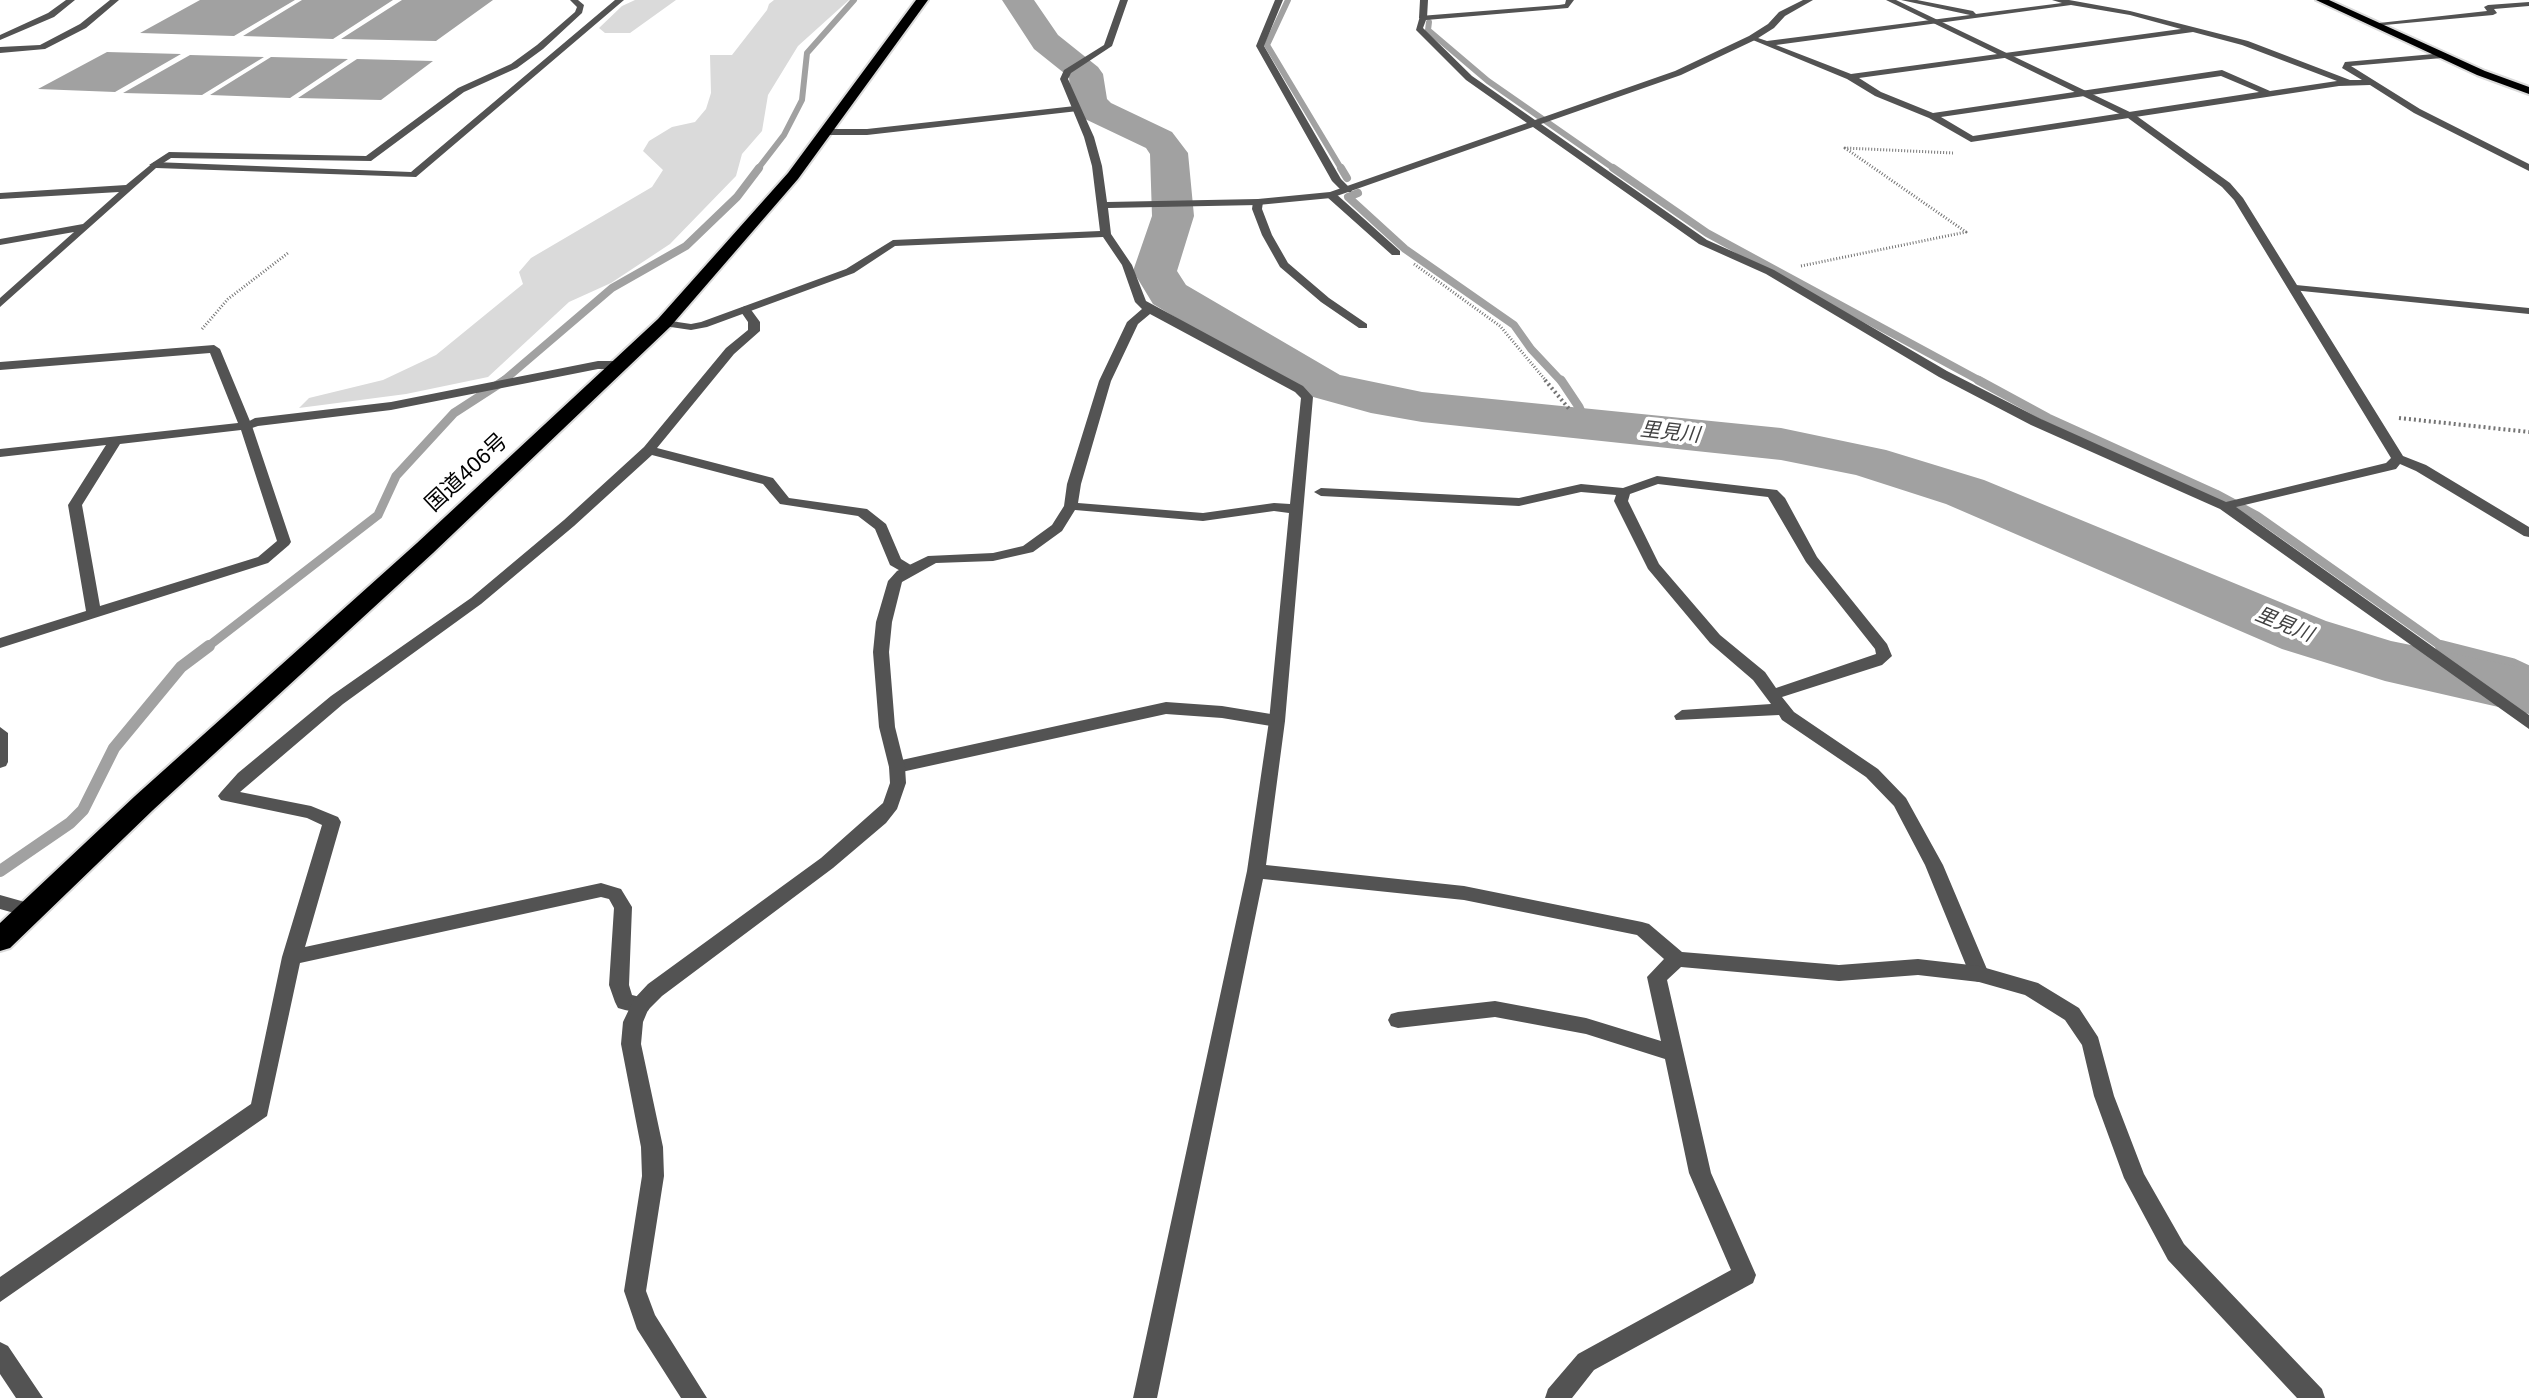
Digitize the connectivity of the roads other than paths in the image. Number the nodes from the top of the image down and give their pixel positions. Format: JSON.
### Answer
{"nodes":[{"id":1,"x":71,"y":0,"type":"edge"},
{"id":2,"x":115,"y":0,"type":"edge"},
{"id":3,"x":574,"y":0,"type":"edge"},
{"id":4,"x":620,"y":0,"type":"edge"},
{"id":5,"x":922,"y":0,"type":"edge"},
{"id":6,"x":1124,"y":0,"type":"edge"},
{"id":7,"x":1279,"y":0,"type":"edge"},
{"id":8,"x":1424,"y":0,"type":"edge"},
{"id":9,"x":1570,"y":0,"type":"edge"},
{"id":10,"x":1809,"y":0,"type":"edge"},
{"id":11,"x":1890,"y":0,"type":"edge"},
{"id":12,"x":1905,"y":0,"type":"edge"},
{"id":13,"x":2056,"y":0,"type":"edge"},
{"id":14,"x":2321,"y":0,"type":"edge"},
{"id":15,"x":2072,"y":3,"type":"junction"},
{"id":16,"x":2529,"y":4,"type":"edge"},
{"id":17,"x":1986,"y":16,"type":"junction"},
{"id":18,"x":1423,"y":18,"type":"junction"},
{"id":19,"x":1936,"y":22,"type":"junction"},
{"id":20,"x":2374,"y":24,"type":"junction"},
{"id":21,"x":2190,"y":30,"type":"junction"},
{"id":22,"x":0,"y":38,"type":"edge"},
{"id":23,"x":1752,"y":38,"type":"junction"},
{"id":24,"x":1769,"y":43,"type":"junction"},
{"id":25,"x":0,"y":50,"type":"edge"},
{"id":26,"x":2442,"y":55,"type":"junction"},
{"id":27,"x":2006,"y":56,"type":"junction"},
{"id":28,"x":1850,"y":77,"type":"junction"},
{"id":29,"x":2351,"y":83,"type":"junction"},
{"id":30,"x":2368,"y":83,"type":"junction"},
{"id":31,"x":2529,"y":91,"type":"edge"},
{"id":32,"x":2085,"y":94,"type":"junction"},
{"id":33,"x":2270,"y":94,"type":"junction"},
{"id":34,"x":1075,"y":109,"type":"junction"},
{"id":35,"x":1932,"y":116,"type":"junction"},
{"id":36,"x":2131,"y":116,"type":"junction"},
{"id":37,"x":1534,"y":125,"type":"junction"},
{"id":38,"x":827,"y":132,"type":"junction"},
{"id":39,"x":154,"y":165,"type":"junction"},
{"id":40,"x":2529,"y":168,"type":"edge"},
{"id":41,"x":128,"y":188,"type":"junction"},
{"id":42,"x":1347,"y":190,"type":"junction"},
{"id":43,"x":1331,"y":195,"type":"junction"},
{"id":44,"x":0,"y":196,"type":"edge"},
{"id":45,"x":1258,"y":202,"type":"junction"},
{"id":46,"x":1101,"y":205,"type":"junction"},
{"id":47,"x":85,"y":227,"type":"junction"},
{"id":48,"x":1106,"y":234,"type":"junction"},
{"id":49,"x":0,"y":242,"type":"edge"},
{"id":50,"x":1396,"y":253,"type":"road end"},
{"id":51,"x":2296,"y":288,"type":"junction"},
{"id":52,"x":0,"y":304,"type":"edge"},
{"id":53,"x":745,"y":309,"type":"junction"},
{"id":54,"x":1149,"y":309,"type":"junction"},
{"id":55,"x":2529,"y":311,"type":"edge"},
{"id":56,"x":664,"y":323,"type":"junction"},
{"id":57,"x":1363,"y":326,"type":"dead end"},
{"id":58,"x":622,"y":365,"type":"junction"},
{"id":59,"x":0,"y":366,"type":"edge"},
{"id":60,"x":246,"y":426,"type":"junction"},
{"id":61,"x":116,"y":440,"type":"junction"},
{"id":62,"x":649,"y":450,"type":"junction"},
{"id":63,"x":0,"y":453,"type":"edge"},
{"id":64,"x":2398,"y":459,"type":"junction"},
{"id":65,"x":1321,"y":492,"type":"dead end"},
{"id":66,"x":1624,"y":492,"type":"junction"},
{"id":67,"x":1071,"y":506,"type":"junction"},
{"id":68,"x":2225,"y":506,"type":"junction"},
{"id":69,"x":1296,"y":509,"type":"junction"},
{"id":70,"x":2529,"y":533,"type":"edge"},
{"id":71,"x":909,"y":570,"type":"junction"},
{"id":72,"x":94,"y":612,"type":"junction"},
{"id":73,"x":0,"y":643,"type":"edge"},
{"id":74,"x":1773,"y":694,"type":"junction"},
{"id":75,"x":1783,"y":709,"type":"junction"},
{"id":76,"x":1682,"y":716,"type":"dead end"},
{"id":77,"x":1277,"y":721,"type":"junction"},
{"id":78,"x":2529,"y":723,"type":"edge"},
{"id":79,"x":0,"y":733,"type":"edge"},
{"id":80,"x":0,"y":762,"type":"edge"},
{"id":81,"x":897,"y":767,"type":"junction"},
{"id":82,"x":1256,"y":871,"type":"junction"},
{"id":83,"x":0,"y":902,"type":"edge"},
{"id":84,"x":32,"y":911,"type":"junction"},
{"id":85,"x":0,"y":940,"type":"edge"},
{"id":86,"x":292,"y":957,"type":"junction"},
{"id":87,"x":1677,"y":959,"type":"junction"},
{"id":88,"x":1979,"y":974,"type":"junction"},
{"id":89,"x":641,"y":1005,"type":"junction"},
{"id":90,"x":1398,"y":1020,"type":"dead end"},
{"id":91,"x":1673,"y":1053,"type":"junction"},
{"id":92,"x":0,"y":1291,"type":"edge"},
{"id":93,"x":0,"y":1354,"type":"edge"},
{"id":94,"x":31,"y":1398,"type":"edge"},
{"id":95,"x":695,"y":1398,"type":"edge"},
{"id":96,"x":1145,"y":1398,"type":"edge"},
{"id":97,"x":1557,"y":1398,"type":"edge"},
{"id":98,"x":2313,"y":1398,"type":"edge"}],
"edges":[{"from":1,"to":22,"type":"street"},
{"from":2,"to":25,"type":"street"},
{"from":3,"to":39,"type":"street"},
{"from":4,"to":39,"type":"street"},
{"from":5,"to":38,"type":"highway","name":"国道406号"},
{"from":6,"to":34,"type":"street"},
{"from":7,"to":42,"type":"street"},
{"from":8,"to":18,"type":"street"},
{"from":9,"to":18,"type":"street"},
{"from":10,"to":23,"type":"street"},
{"from":11,"to":19,"type":"street"},
{"from":12,"to":17,"type":"street"},
{"from":13,"to":15,"type":"street"},
{"from":14,"to":20,"type":"main road"},
{"from":15,"to":17,"type":"street"},
{"from":15,"to":21,"type":"street"},
{"from":16,"to":20,"type":"street"},
{"from":17,"to":19,"type":"street"},
{"from":18,"to":37,"type":"street"},
{"from":19,"to":24,"type":"street"},
{"from":19,"to":27,"type":"street"},
{"from":20,"to":26,"type":"main road"},
{"from":21,"to":27,"type":"street"},
{"from":21,"to":29,"type":"street"},
{"from":23,"to":24,"type":"street"},
{"from":23,"to":37,"type":"street"},
{"from":24,"to":28,"type":"street"},
{"from":26,"to":30,"type":"street"},
{"from":26,"to":31,"type":"main road"},
{"from":27,"to":28,"type":"street"},
{"from":27,"to":32,"type":"street"},
{"from":28,"to":35,"type":"street"},
{"from":29,"to":30,"type":"street"},
{"from":29,"to":33,"type":"street"},
{"from":30,"to":40,"type":"street"},
{"from":32,"to":33,"type":"street"},
{"from":32,"to":35,"type":"street"},
{"from":32,"to":36,"type":"street"},
{"from":33,"to":36,"type":"street"},
{"from":34,"to":38,"type":"street"},
{"from":34,"to":46,"type":"street"},
{"from":35,"to":36,"type":"street"},
{"from":36,"to":51,"type":"street"},
{"from":37,"to":42,"type":"street"},
{"from":37,"to":68,"type":"street"},
{"from":38,"to":56,"type":"highway","name":"国道406号"},
{"from":39,"to":41,"type":"street"},
{"from":41,"to":44,"type":"street"},
{"from":41,"to":47,"type":"street"},
{"from":42,"to":43,"type":"street"},
{"from":43,"to":45,"type":"street"},
{"from":43,"to":50,"type":"street"},
{"from":45,"to":46,"type":"street"},
{"from":45,"to":57,"type":"street"},
{"from":46,"to":48,"type":"street"},
{"from":47,"to":49,"type":"street"},
{"from":47,"to":52,"type":"street"},
{"from":48,"to":53,"type":"street"},
{"from":48,"to":54,"type":"street"},
{"from":51,"to":55,"type":"street"},
{"from":51,"to":64,"type":"street"},
{"from":53,"to":56,"type":"street"},
{"from":53,"to":62,"type":"street"},
{"from":54,"to":67,"type":"street"},
{"from":54,"to":69,"type":"street"},
{"from":56,"to":58,"type":"highway","name":"国道406号"},
{"from":58,"to":60,"type":"street"},
{"from":58,"to":84,"type":"highway","name":"国道406号"},
{"from":59,"to":60,"type":"street"},
{"from":60,"to":61,"type":"street"},
{"from":60,"to":72,"type":"street"},
{"from":61,"to":63,"type":"street"},
{"from":61,"to":72,"type":"street"},
{"from":62,"to":71,"type":"street"},
{"from":62,"to":86,"type":"street"},
{"from":64,"to":68,"type":"street"},
{"from":64,"to":70,"type":"street"},
{"from":65,"to":66,"type":"street"},
{"from":66,"to":74,"type":"street"},
{"from":66,"to":74,"type":"street"},
{"from":67,"to":69,"type":"street"},
{"from":67,"to":71,"type":"street"},
{"from":68,"to":78,"type":"street"},
{"from":69,"to":77,"type":"street"},
{"from":71,"to":81,"type":"street"},
{"from":72,"to":73,"type":"street"},
{"from":74,"to":75,"type":"street"},
{"from":75,"to":76,"type":"street"},
{"from":75,"to":88,"type":"street"},
{"from":77,"to":81,"type":"street"},
{"from":77,"to":82,"type":"street"},
{"from":79,"to":80,"type":"street"},
{"from":81,"to":89,"type":"street"},
{"from":82,"to":87,"type":"street"},
{"from":82,"to":96,"type":"street"},
{"from":83,"to":84,"type":"street"},
{"from":84,"to":85,"type":"highway","name":"国道406号"},
{"from":86,"to":89,"type":"street"},
{"from":86,"to":92,"type":"street"},
{"from":87,"to":88,"type":"street"},
{"from":87,"to":91,"type":"street"},
{"from":88,"to":98,"type":"street"},
{"from":89,"to":95,"type":"street"},
{"from":90,"to":91,"type":"street"},
{"from":91,"to":97,"type":"street"},
{"from":93,"to":94,"type":"street"}]}
